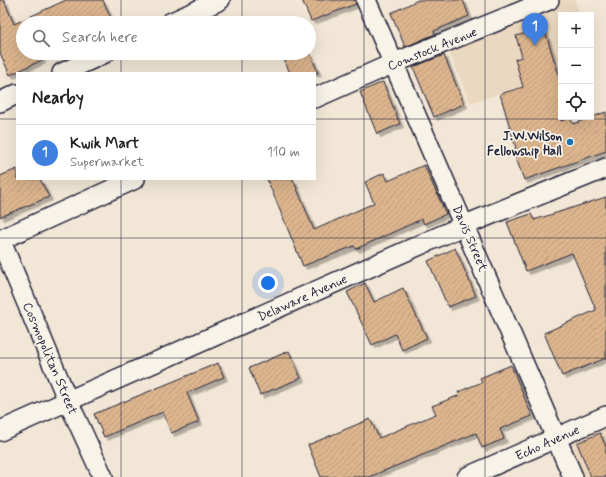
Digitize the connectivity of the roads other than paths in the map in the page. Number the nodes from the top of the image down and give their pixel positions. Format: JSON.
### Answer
{"nodes":[{"id":1,"x":220,"y":0,"type":"edge"},
{"id":2,"x":366,"y":0,"type":"edge"},
{"id":3,"x":549,"y":0,"type":"edge"},
{"id":4,"x":185,"y":16,"type":"edge"},
{"id":5,"x":90,"y":60,"type":"edge"},
{"id":6,"x":394,"y":63,"type":"junction"},
{"id":7,"x":64,"y":72,"type":"edge"},
{"id":8,"x":16,"y":94,"type":"edge"},
{"id":9,"x":316,"y":98,"type":"edge"},
{"id":10,"x":0,"y":102,"type":"edge"},
{"id":11,"x":606,"y":168,"type":"edge"},
{"id":12,"x":133,"y":180,"type":"edge"},
{"id":13,"x":465,"y":225,"type":"junction"},
{"id":14,"x":0,"y":239,"type":"edge"},
{"id":15,"x":68,"y":401,"type":"junction"},
{"id":16,"x":606,"y":416,"type":"edge"},
{"id":17,"x":0,"y":431,"type":"edge"},
{"id":18,"x":556,"y":439,"type":"junction"},
{"id":19,"x":103,"y":477,"type":"edge"},
{"id":20,"x":467,"y":477,"type":"edge"},
{"id":21,"x":573,"y":477,"type":"edge"}],
"edges":[{"from":1,"to":4,"type":"street"},
{"from":2,"to":6,"type":"street","name":"Davis Street"},
{"from":3,"to":6,"type":"street","name":"Comstock Avenue"},
{"from":5,"to":7,"type":"street"},
{"from":6,"to":9,"type":"street","name":"Comstock Avenue"},
{"from":6,"to":13,"type":"street","name":"Davis Street"},
{"from":8,"to":10,"type":"street"},
{"from":11,"to":13,"type":"street","name":"Delaware Avenue"},
{"from":12,"to":14,"type":"street"},
{"from":13,"to":15,"type":"street","name":"Delaware Avenue"},
{"from":13,"to":18,"type":"street","name":"Davis Street"},
{"from":14,"to":15,"type":"street","name":"Cosmopolitan Street"},
{"from":15,"to":17,"type":"street","name":"Delaware Avenue"},
{"from":15,"to":19,"type":"street","name":"Cosmopolitan Street"},
{"from":16,"to":18,"type":"street","name":"Echo Avenue"},
{"from":18,"to":20,"type":"street","name":"Echo Avenue"},
{"from":18,"to":21,"type":"street","name":"Davis Street"}]}
